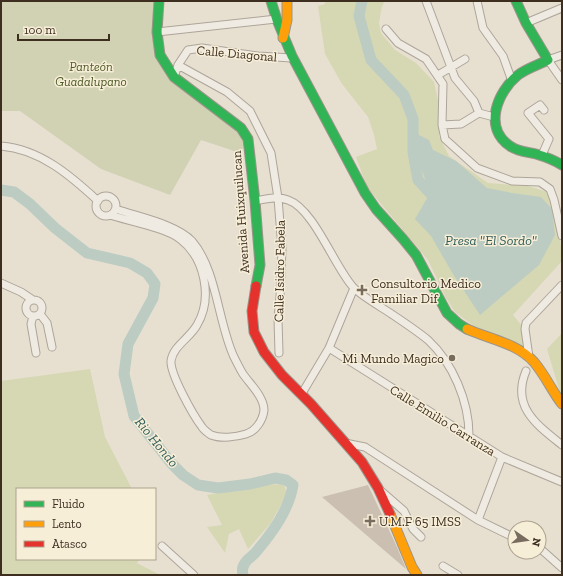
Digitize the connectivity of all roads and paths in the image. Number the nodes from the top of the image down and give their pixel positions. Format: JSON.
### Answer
{"nodes":[{"id":1,"x":159,"y":1,"type":"edge"},
{"id":2,"x":271,"y":1,"type":"edge"},
{"id":3,"x":287,"y":1,"type":"edge"},
{"id":4,"x":426,"y":1,"type":"edge"},
{"id":5,"x":477,"y":1,"type":"edge"},
{"id":6,"x":516,"y":1,"type":"edge"},
{"id":7,"x":562,"y":8,"type":"edge"},
{"id":8,"x":276,"y":19,"type":"junction"},
{"id":9,"x":526,"y":23,"type":"junction"},
{"id":10,"x":386,"y":29,"type":"dead end"},
{"id":11,"x":157,"y":32,"type":"junction"},
{"id":12,"x":284,"y":38,"type":"junction"},
{"id":13,"x":562,"y":55,"type":"edge"},
{"id":14,"x":292,"y":58,"type":"junction"},
{"id":15,"x":465,"y":59,"type":"dead end"},
{"id":16,"x":548,"y":60,"type":"junction"},
{"id":17,"x":178,"y":65,"type":"junction"},
{"id":18,"x":451,"y":68,"type":"junction"},
{"id":19,"x":438,"y":75,"type":"junction"},
{"id":20,"x":174,"y":77,"type":"junction"},
{"id":21,"x":562,"y":80,"type":"edge"},
{"id":22,"x":512,"y":81,"type":"junction"},
{"id":23,"x":544,"y":110,"type":"dead end"},
{"id":24,"x":479,"y":113,"type":"junction"},
{"id":25,"x":494,"y":117,"type":"junction"},
{"id":26,"x":442,"y":125,"type":"junction"},
{"id":27,"x":1,"y":146,"type":"edge"},
{"id":28,"x":542,"y":155,"type":"junction"},
{"id":29,"x":562,"y":165,"type":"edge"},
{"id":30,"x":278,"y":198,"type":"junction"},
{"id":31,"x":98,"y":201,"type":"junction"},
{"id":32,"x":255,"y":201,"type":"junction"},
{"id":33,"x":116,"y":208,"type":"junction"},
{"id":34,"x":110,"y":215,"type":"junction"},
{"id":35,"x":560,"y":219,"type":"edge"},
{"id":36,"x":562,"y":236,"type":"edge"},
{"id":37,"x":1,"y":282,"type":"edge"},
{"id":38,"x":562,"y":286,"type":"edge"},
{"id":39,"x":354,"y":288,"type":"junction"},
{"id":40,"x":33,"y":300,"type":"junction"},
{"id":41,"x":40,"y":314,"type":"junction"},
{"id":42,"x":32,"y":316,"type":"junction"},
{"id":43,"x":52,"y":347,"type":"dead end"},
{"id":44,"x":330,"y":348,"type":"junction"},
{"id":45,"x":36,"y":353,"type":"dead end"},
{"id":46,"x":279,"y":353,"type":"dead end"},
{"id":47,"x":529,"y":357,"type":"junction"},
{"id":48,"x":526,"y":371,"type":"dead end"},
{"id":49,"x":301,"y":394,"type":"junction"},
{"id":50,"x":562,"y":404,"type":"edge"},
{"id":51,"x":469,"y":435,"type":"junction"},
{"id":52,"x":345,"y":443,"type":"junction"},
{"id":53,"x":562,"y":445,"type":"edge"},
{"id":54,"x":502,"y":457,"type":"junction"},
{"id":55,"x":562,"y":482,"type":"edge"},
{"id":56,"x":378,"y":488,"type":"junction"},
{"id":57,"x":478,"y":520,"type":"junction"},
{"id":58,"x":507,"y":534,"type":"edge"},
{"id":59,"x":421,"y":537,"type":"dead end"},
{"id":60,"x":162,"y":546,"type":"dead end"},
{"id":61,"x":547,"y":555,"type":"edge"},
{"id":62,"x":443,"y":566,"type":"dead end"},
{"id":63,"x":562,"y":568,"type":"edge"},
{"id":64,"x":194,"y":575,"type":"edge"},
{"id":65,"x":418,"y":575,"type":"edge"},
{"id":66,"x":458,"y":575,"type":"edge"}],
"edges":[{"from":1,"to":11,"type":"street","name":"Avenida Huixquilucan"},
{"from":2,"to":8,"type":"street"},
{"from":3,"to":12,"type":"street"},
{"from":4,"to":18,"type":"street"},
{"from":5,"to":22,"type":"street"},
{"from":6,"to":9,"type":"street"},
{"from":7,"to":9,"type":"street"},
{"from":8,"to":11,"type":"street"},
{"from":8,"to":12,"type":"street"},
{"from":9,"to":16,"type":"street"},
{"from":10,"to":19,"type":"street"},
{"from":11,"to":20,"type":"street","name":"Avenida Huixquilucan"},
{"from":12,"to":14,"type":"street"},
{"from":13,"to":16,"type":"street"},
{"from":14,"to":17,"type":"street","name":"Calle Diagonal"},
{"from":14,"to":47,"type":"street"},
{"from":15,"to":18,"type":"street"},
{"from":16,"to":21,"type":"street"},
{"from":16,"to":22,"type":"street"},
{"from":17,"to":20,"type":"street","name":"Calle Diagonal"},
{"from":17,"to":30,"type":"street","name":"Calle Isidro Fabela"},
{"from":18,"to":19,"type":"street"},
{"from":18,"to":24,"type":"street"},
{"from":19,"to":26,"type":"street"},
{"from":20,"to":32,"type":"street","name":"Avenida Huixquilucan"},
{"from":22,"to":25,"type":"street"},
{"from":23,"to":28,"type":"street"},
{"from":24,"to":25,"type":"street"},
{"from":24,"to":26,"type":"street"},
{"from":25,"to":28,"type":"street"},
{"from":26,"to":35,"type":"street"},
{"from":27,"to":31,"type":"street"},
{"from":28,"to":29,"type":"street"},
{"from":30,"to":32,"type":"street"},
{"from":30,"to":39,"type":"street"},
{"from":30,"to":46,"type":"street","name":"Calle Isidro Fabela"},
{"from":31,"to":33,"type":"street"},
{"from":31,"to":34,"type":"street"},
{"from":32,"to":49,"type":"street","name":"Avenida Huixquilucan"},
{"from":33,"to":34,"type":"street"},
{"from":33,"to":34,"type":"street"},
{"from":35,"to":36,"type":"street"},
{"from":37,"to":40,"type":"street"},
{"from":38,"to":47,"type":"street"},
{"from":39,"to":44,"type":"street"},
{"from":39,"to":51,"type":"street"},
{"from":40,"to":41,"type":"street"},
{"from":40,"to":42,"type":"street"},
{"from":41,"to":42,"type":"street"},
{"from":41,"to":43,"type":"street"},
{"from":42,"to":45,"type":"street"},
{"from":44,"to":49,"type":"street"},
{"from":44,"to":51,"type":"street","name":"Calle Emilio Carranza"},
{"from":47,"to":50,"type":"street"},
{"from":48,"to":53,"type":"street"},
{"from":49,"to":52,"type":"street","name":"Avenida Huixquilucan"},
{"from":51,"to":54,"type":"street","name":"Calle Emilio Carranza"},
{"from":52,"to":56,"type":"street","name":"Avenida Huixquilucan"},
{"from":52,"to":57,"type":"street"},
{"from":54,"to":55,"type":"street","name":"Calle Emilio Carranza"},
{"from":54,"to":57,"type":"street"},
{"from":56,"to":59,"type":"street"},
{"from":56,"to":65,"type":"street","name":"Avenida Huixquilucan"},
{"from":57,"to":58,"type":"street"},
{"from":60,"to":64,"type":"street"},
{"from":61,"to":63,"type":"street"},
{"from":62,"to":66,"type":"street"}]}
